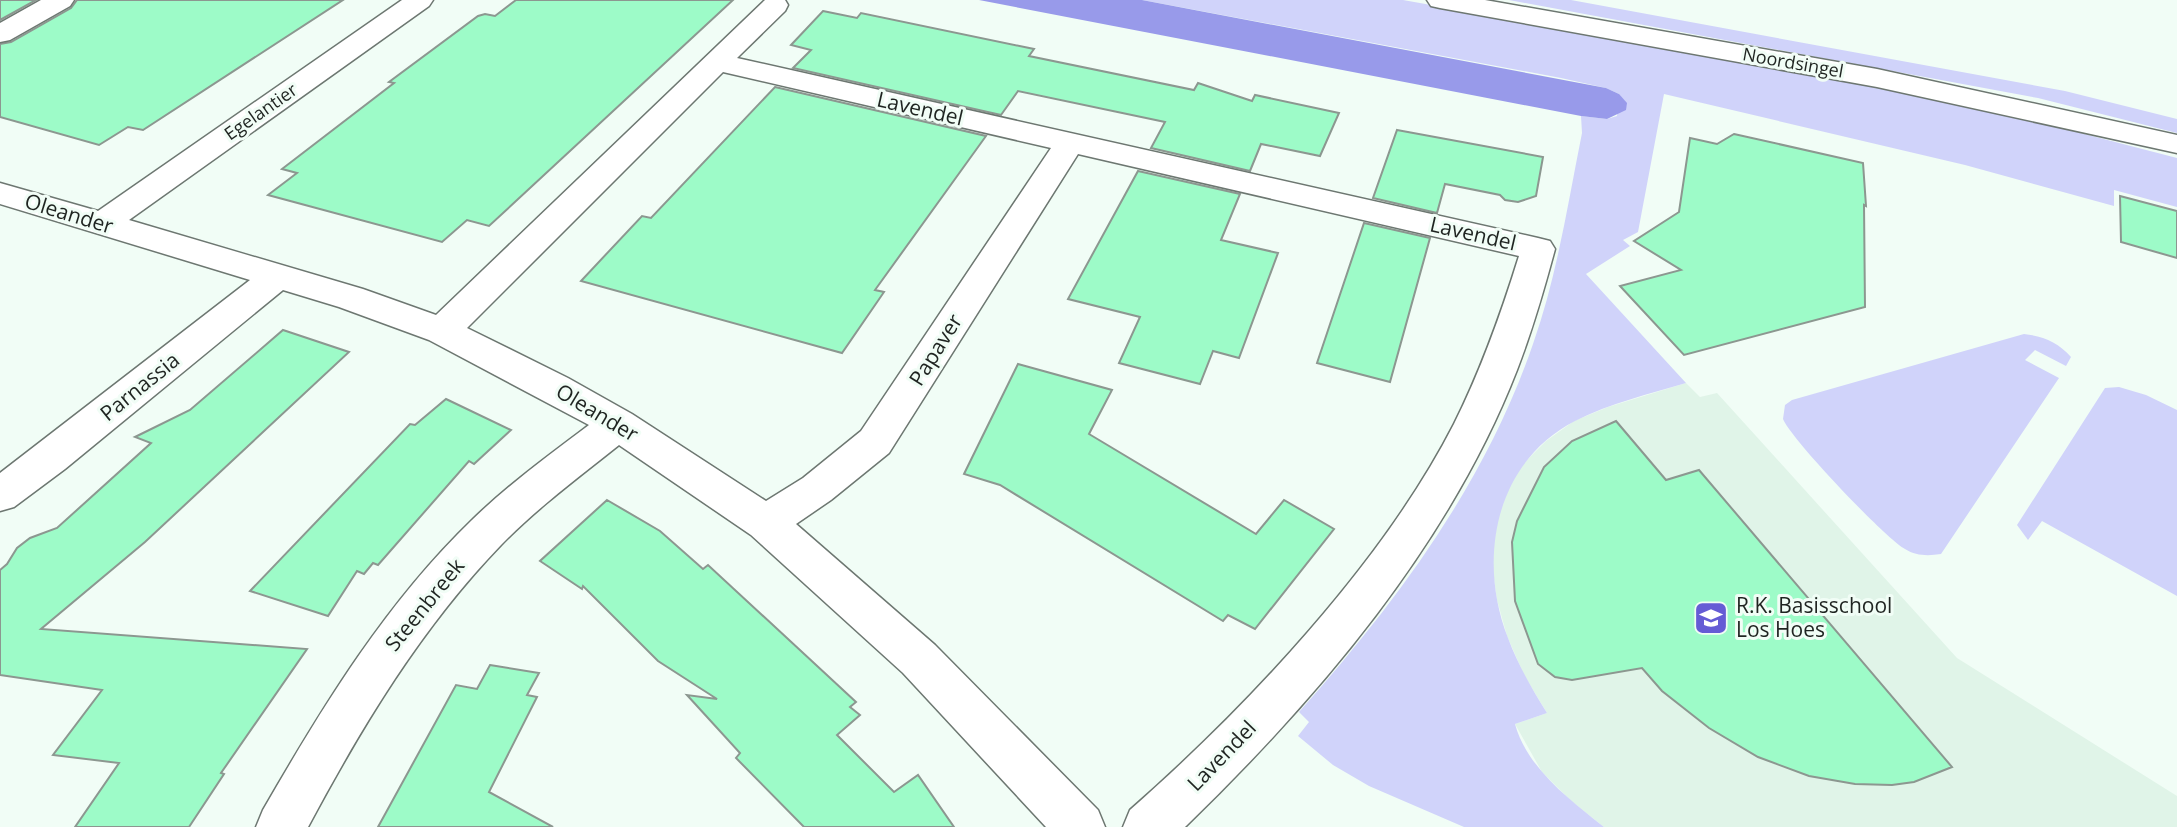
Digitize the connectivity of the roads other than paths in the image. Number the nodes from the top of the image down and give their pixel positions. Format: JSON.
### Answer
{"nodes":[{"id":1,"x":61,"y":0,"type":"edge"},
{"id":2,"x":420,"y":0,"type":"edge"},
{"id":3,"x":1440,"y":0,"type":"edge"},
{"id":4,"x":775,"y":5,"type":"dead end"},
{"id":5,"x":0,"y":33,"type":"edge"},
{"id":6,"x":717,"y":62,"type":"junction"},
{"id":7,"x":1070,"y":142,"type":"junction"},
{"id":8,"x":2177,"y":146,"type":"edge"},
{"id":9,"x":0,"y":193,"type":"edge"},
{"id":10,"x":102,"y":224,"type":"junction"},
{"id":11,"x":277,"y":276,"type":"junction"},
{"id":12,"x":442,"y":331,"type":"junction"},
{"id":13,"x":618,"y":424,"type":"junction"},
{"id":14,"x":0,"y":495,"type":"edge"},
{"id":15,"x":766,"y":523,"type":"junction"},
{"id":16,"x":281,"y":827,"type":"edge"},
{"id":17,"x":1080,"y":827,"type":"edge"},
{"id":18,"x":1148,"y":827,"type":"edge"}],
"edges":[{"from":1,"to":5,"type":"street"},
{"from":2,"to":10,"type":"street","name":"Egelantier"},
{"from":3,"to":8,"type":"street","name":"Noordsingel"},
{"from":4,"to":6,"type":"street"},
{"from":6,"to":7,"type":"street","name":"Lavendel"},
{"from":6,"to":12,"type":"street"},
{"from":7,"to":15,"type":"street","name":"Papaver"},
{"from":7,"to":18,"type":"street","name":"Lavendel"},
{"from":9,"to":10,"type":"street","name":"Oleander"},
{"from":10,"to":11,"type":"street","name":"Oleander"},
{"from":11,"to":12,"type":"street","name":"Oleander"},
{"from":11,"to":14,"type":"street","name":"Parnassia"},
{"from":12,"to":13,"type":"street","name":"Oleander"},
{"from":13,"to":15,"type":"street","name":"Oleander"},
{"from":13,"to":16,"type":"street","name":"Steenbreek"},
{"from":15,"to":17,"type":"street","name":"Oleander"}]}
